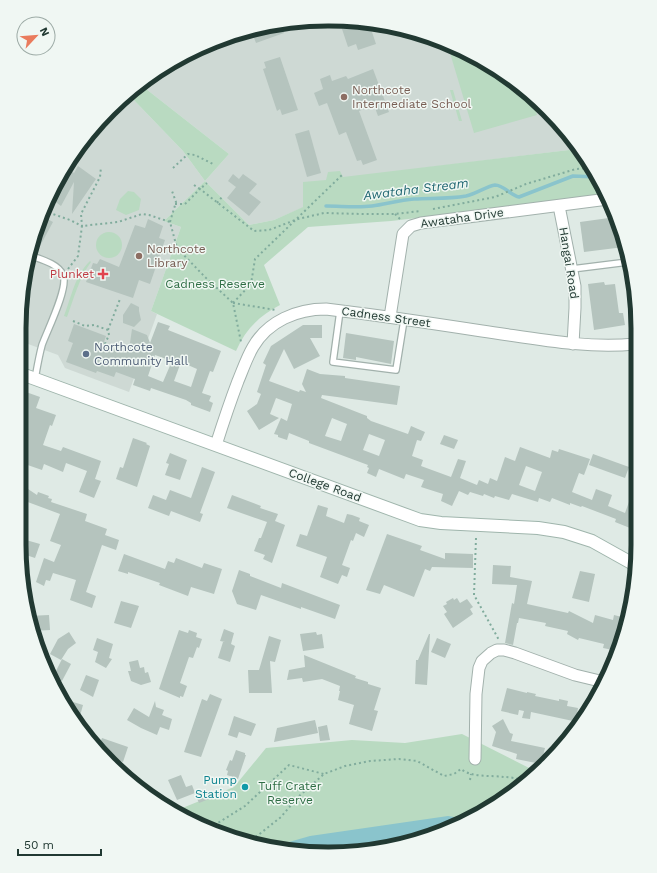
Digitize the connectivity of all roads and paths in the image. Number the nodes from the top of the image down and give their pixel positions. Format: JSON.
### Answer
{"nodes":[{"id":1,"x":215,"y":165,"type":"dead end"},
{"id":2,"x":101,"y":167,"type":"dead end"},
{"id":3,"x":173,"y":168,"type":"dead end"},
{"id":4,"x":585,"y":168,"type":"edge"},
{"id":5,"x":342,"y":175,"type":"dead end"},
{"id":6,"x":206,"y":183,"type":"dead end"},
{"id":7,"x":194,"y":185,"type":"dead end"},
{"id":8,"x":200,"y":189,"type":"junction"},
{"id":9,"x":172,"y":191,"type":"dead end"},
{"id":10,"x":222,"y":197,"type":"dead end"},
{"id":11,"x":602,"y":200,"type":"edge"},
{"id":12,"x":217,"y":203,"type":"junction"},
{"id":13,"x":175,"y":204,"type":"junction"},
{"id":14,"x":559,"y":206,"type":"junction"},
{"id":15,"x":424,"y":210,"type":"dead end"},
{"id":16,"x":431,"y":210,"type":"dead end"},
{"id":17,"x":49,"y":213,"type":"edge"},
{"id":18,"x":298,"y":219,"type":"junction"},
{"id":19,"x":170,"y":222,"type":"junction"},
{"id":20,"x":82,"y":226,"type":"junction"},
{"id":21,"x":34,"y":258,"type":"edge"},
{"id":22,"x":624,"y":263,"type":"edge"},
{"id":23,"x":572,"y":269,"type":"junction"},
{"id":24,"x":63,"y":275,"type":"junction"},
{"id":25,"x":120,"y":299,"type":"dead end"},
{"id":26,"x":234,"y":303,"type":"junction"},
{"id":27,"x":276,"y":310,"type":"dead end"},
{"id":28,"x":340,"y":310,"type":"junction"},
{"id":29,"x":390,"y":318,"type":"junction"},
{"id":30,"x":404,"y":320,"type":"junction"},
{"id":31,"x":72,"y":321,"type":"dead end"},
{"id":32,"x":108,"y":330,"type":"junction"},
{"id":33,"x":241,"y":342,"type":"dead end"},
{"id":34,"x":573,"y":344,"type":"junction"},
{"id":35,"x":631,"y":344,"type":"edge"},
{"id":36,"x":104,"y":346,"type":"dead end"},
{"id":37,"x":26,"y":375,"type":"edge"},
{"id":38,"x":35,"y":379,"type":"junction"},
{"id":39,"x":216,"y":445,"type":"junction"},
{"id":40,"x":476,"y":538,"type":"dead end"},
{"id":41,"x":630,"y":562,"type":"edge"},
{"id":42,"x":501,"y":642,"type":"dead end"},
{"id":43,"x":599,"y":681,"type":"edge"},
{"id":44,"x":475,"y":759,"type":"dead end"},
{"id":45,"x":324,"y":774,"type":"junction"},
{"id":46,"x":471,"y":774,"type":"junction"},
{"id":47,"x":470,"y":780,"type":"dead end"},
{"id":48,"x":519,"y":780,"type":"edge"},
{"id":49,"x":215,"y":825,"type":"edge"},
{"id":50,"x":253,"y":838,"type":"edge"}],
"edges":[{"from":1,"to":3,"type":"path"},
{"from":2,"to":20,"type":"path"},
{"from":4,"to":16,"type":"path"},
{"from":5,"to":18,"type":"path"},
{"from":6,"to":8,"type":"path"},
{"from":7,"to":8,"type":"path"},
{"from":8,"to":12,"type":"path"},
{"from":8,"to":13,"type":"path"},
{"from":9,"to":13,"type":"path"},
{"from":10,"to":12,"type":"path"},
{"from":11,"to":14,"type":"street","name":"Awataha Drive"},
{"from":12,"to":18,"type":"path"},
{"from":13,"to":19,"type":"path"},
{"from":14,"to":23,"type":"street","name":"Hangai Road"},
{"from":14,"to":29,"type":"street","name":"Awataha Drive"},
{"from":15,"to":18,"type":"path"},
{"from":17,"to":20,"type":"path"},
{"from":18,"to":26,"type":"path"},
{"from":19,"to":20,"type":"path"},
{"from":19,"to":26,"type":"path"},
{"from":20,"to":24,"type":"path"},
{"from":21,"to":24,"type":"lane"},
{"from":22,"to":23,"type":"lane"},
{"from":23,"to":34,"type":"street","name":"Hangai Road"},
{"from":24,"to":38,"type":"lane"},
{"from":25,"to":32,"type":"path"},
{"from":26,"to":27,"type":"path"},
{"from":26,"to":33,"type":"path"},
{"from":28,"to":29,"type":"street","name":"Cadness Street"},
{"from":28,"to":30,"type":"lane"},
{"from":28,"to":39,"type":"street","name":"Cadness Street"},
{"from":29,"to":30,"type":"street","name":"Cadness Street"},
{"from":30,"to":34,"type":"street","name":"Cadness Street"},
{"from":31,"to":32,"type":"path"},
{"from":32,"to":36,"type":"path"},
{"from":34,"to":35,"type":"street","name":"Cadness Street"},
{"from":37,"to":38,"type":"main road","name":"College Road"},
{"from":38,"to":39,"type":"main road","name":"College Road"},
{"from":39,"to":41,"type":"main road","name":"College Road"},
{"from":40,"to":42,"type":"path"},
{"from":43,"to":44,"type":"street"},
{"from":45,"to":46,"type":"path"},
{"from":45,"to":49,"type":"path"},
{"from":45,"to":50,"type":"path"},
{"from":46,"to":47,"type":"path"},
{"from":46,"to":48,"type":"path"}]}
